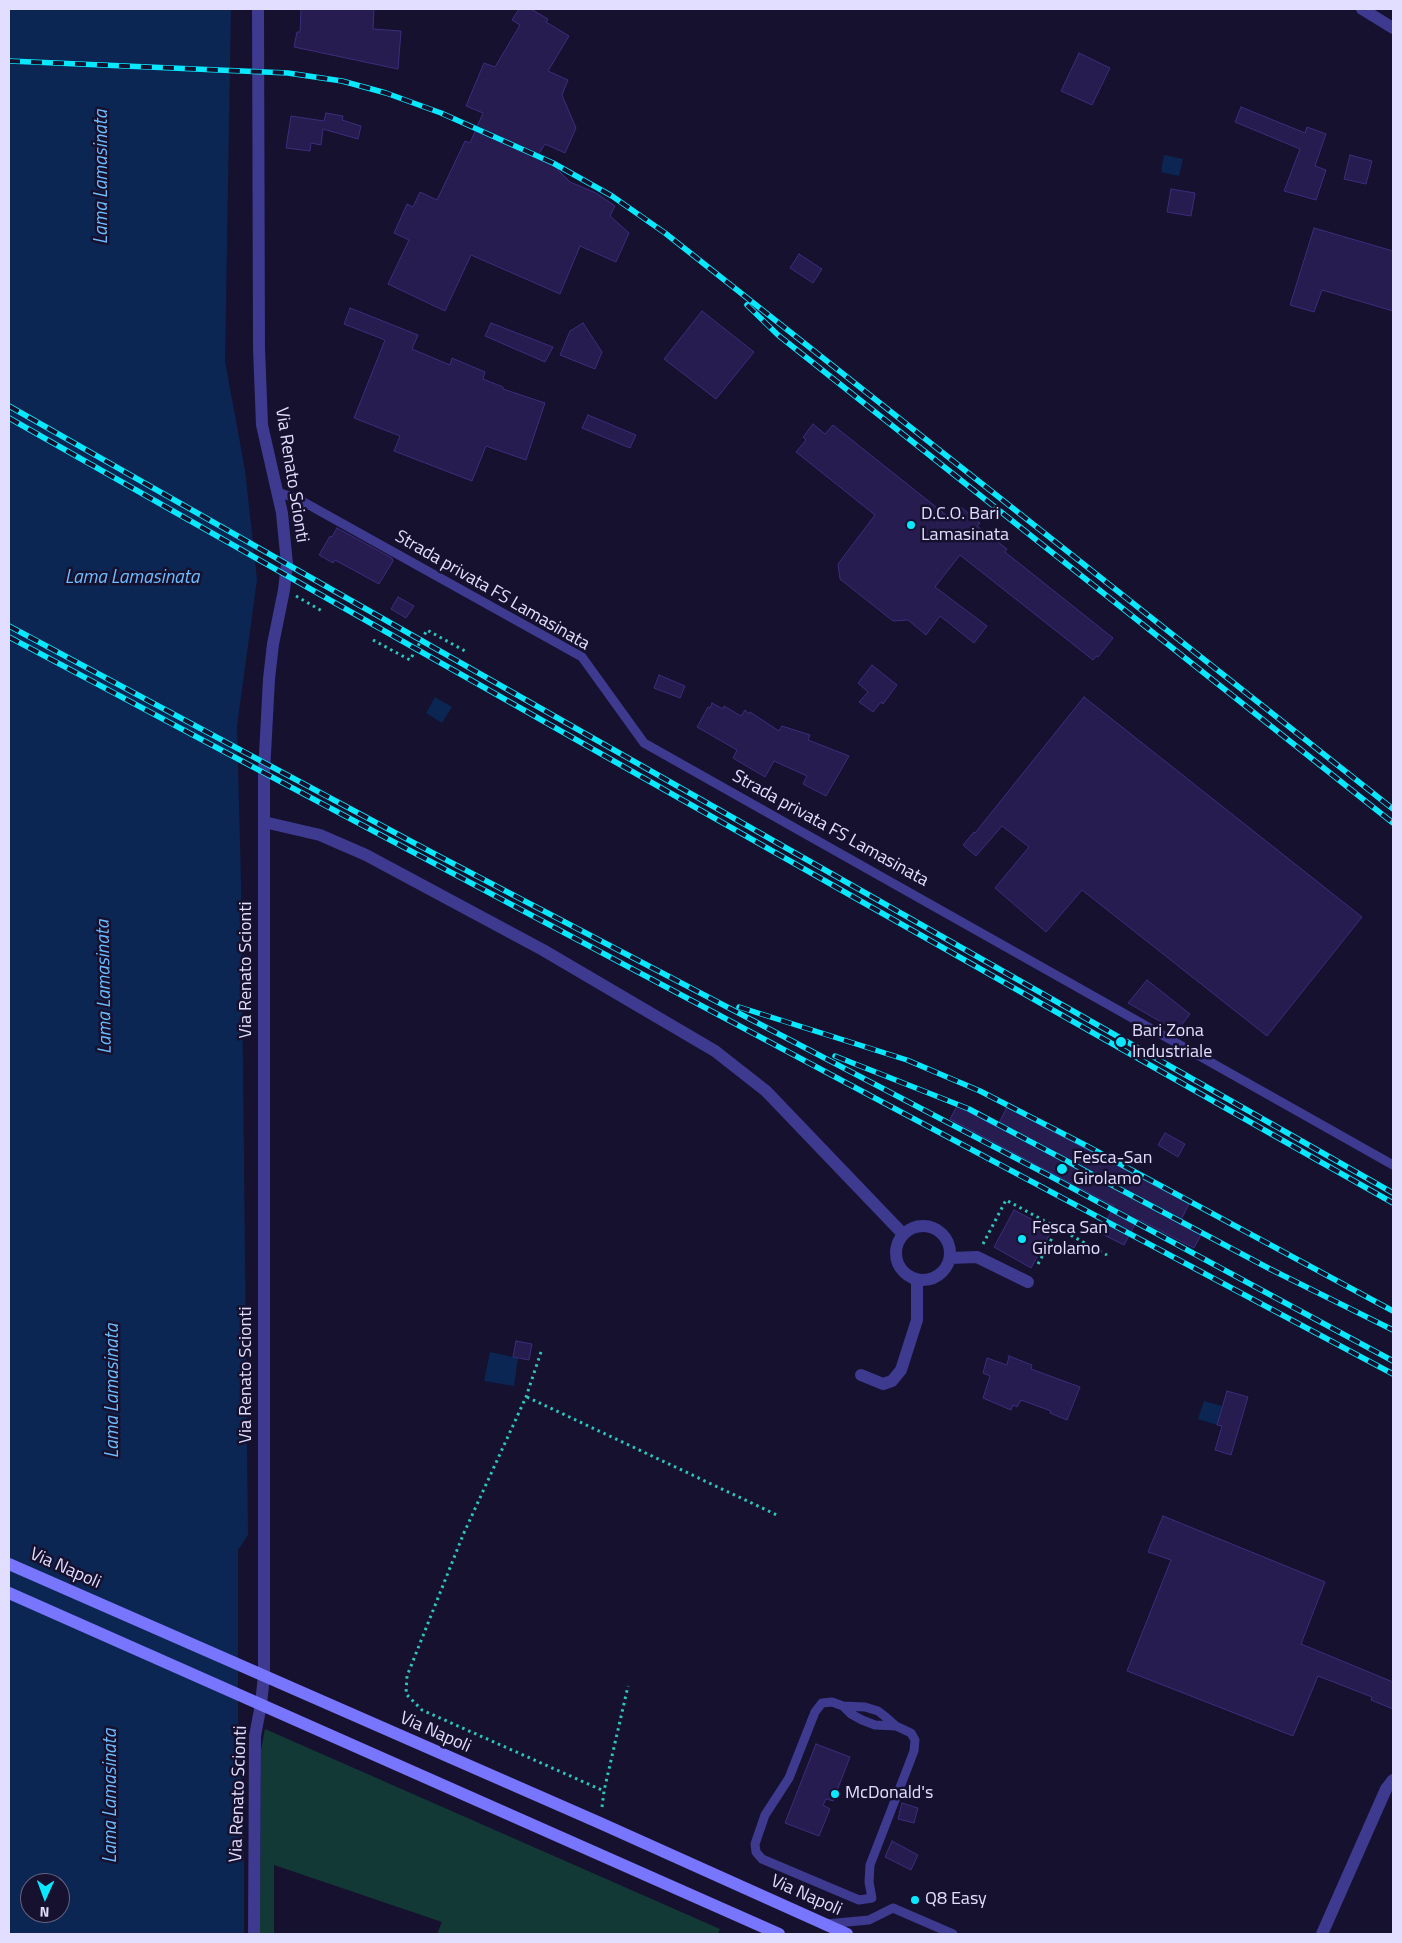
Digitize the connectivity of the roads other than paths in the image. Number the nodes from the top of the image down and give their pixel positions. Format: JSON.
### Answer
{"nodes":[{"id":1,"x":258,"y":9,"type":"edge"},
{"id":2,"x":1362,"y":9,"type":"edge"},
{"id":3,"x":1393,"y":28,"type":"edge"},
{"id":4,"x":278,"y":492,"type":"junction"},
{"id":5,"x":264,"y":822,"type":"junction"},
{"id":6,"x":1393,"y":1165,"type":"edge"},
{"id":7,"x":902,"y":1234,"type":"junction"},
{"id":8,"x":950,"y":1258,"type":"junction"},
{"id":9,"x":917,"y":1280,"type":"junction"},
{"id":10,"x":1028,"y":1282,"type":"dead end"},
{"id":11,"x":861,"y":1375,"type":"dead end"},
{"id":12,"x":9,"y":1564,"type":"edge"},
{"id":13,"x":9,"y":1593,"type":"edge"},
{"id":14,"x":264,"y":1676,"type":"junction"},
{"id":15,"x":262,"y":1704,"type":"junction"},
{"id":16,"x":843,"y":1706,"type":"junction"},
{"id":17,"x":896,"y":1726,"type":"junction"},
{"id":18,"x":1393,"y":1780,"type":"edge"},
{"id":19,"x":825,"y":1924,"type":"junction"},
{"id":20,"x":254,"y":1934,"type":"edge"},
{"id":21,"x":779,"y":1934,"type":"edge"},
{"id":22,"x":847,"y":1934,"type":"edge"},
{"id":23,"x":953,"y":1934,"type":"edge"},
{"id":24,"x":1322,"y":1934,"type":"edge"}],
"edges":[{"from":1,"to":4,"type":"street","name":"Via Renato Scionti"},
{"from":2,"to":3,"type":"street"},
{"from":4,"to":5,"type":"street","name":"Via Renato Scionti"},
{"from":4,"to":6,"type":"lane","name":"Strada privata FS Lamasinata"},
{"from":5,"to":7,"type":"street"},
{"from":5,"to":14,"type":"street","name":"Via Renato Scionti"},
{"from":7,"to":8,"type":"street"},
{"from":7,"to":9,"type":"street"},
{"from":8,"to":9,"type":"street"},
{"from":8,"to":10,"type":"street"},
{"from":9,"to":11,"type":"street"},
{"from":12,"to":14,"type":"main road","name":"Via Napoli"},
{"from":13,"to":15,"type":"main road"},
{"from":14,"to":15,"type":"street","name":"Via Renato Scionti"},
{"from":14,"to":19,"type":"main road","name":"Via Napoli"},
{"from":15,"to":20,"type":"street","name":"Via Renato Scionti"},
{"from":15,"to":21,"type":"main road"},
{"from":16,"to":17,"type":"lane"},
{"from":16,"to":17,"type":"lane"},
{"from":16,"to":17,"type":"lane"},
{"from":18,"to":24,"type":"street"},
{"from":19,"to":22,"type":"main road","name":"Via Napoli"},
{"from":19,"to":23,"type":"lane"}]}
